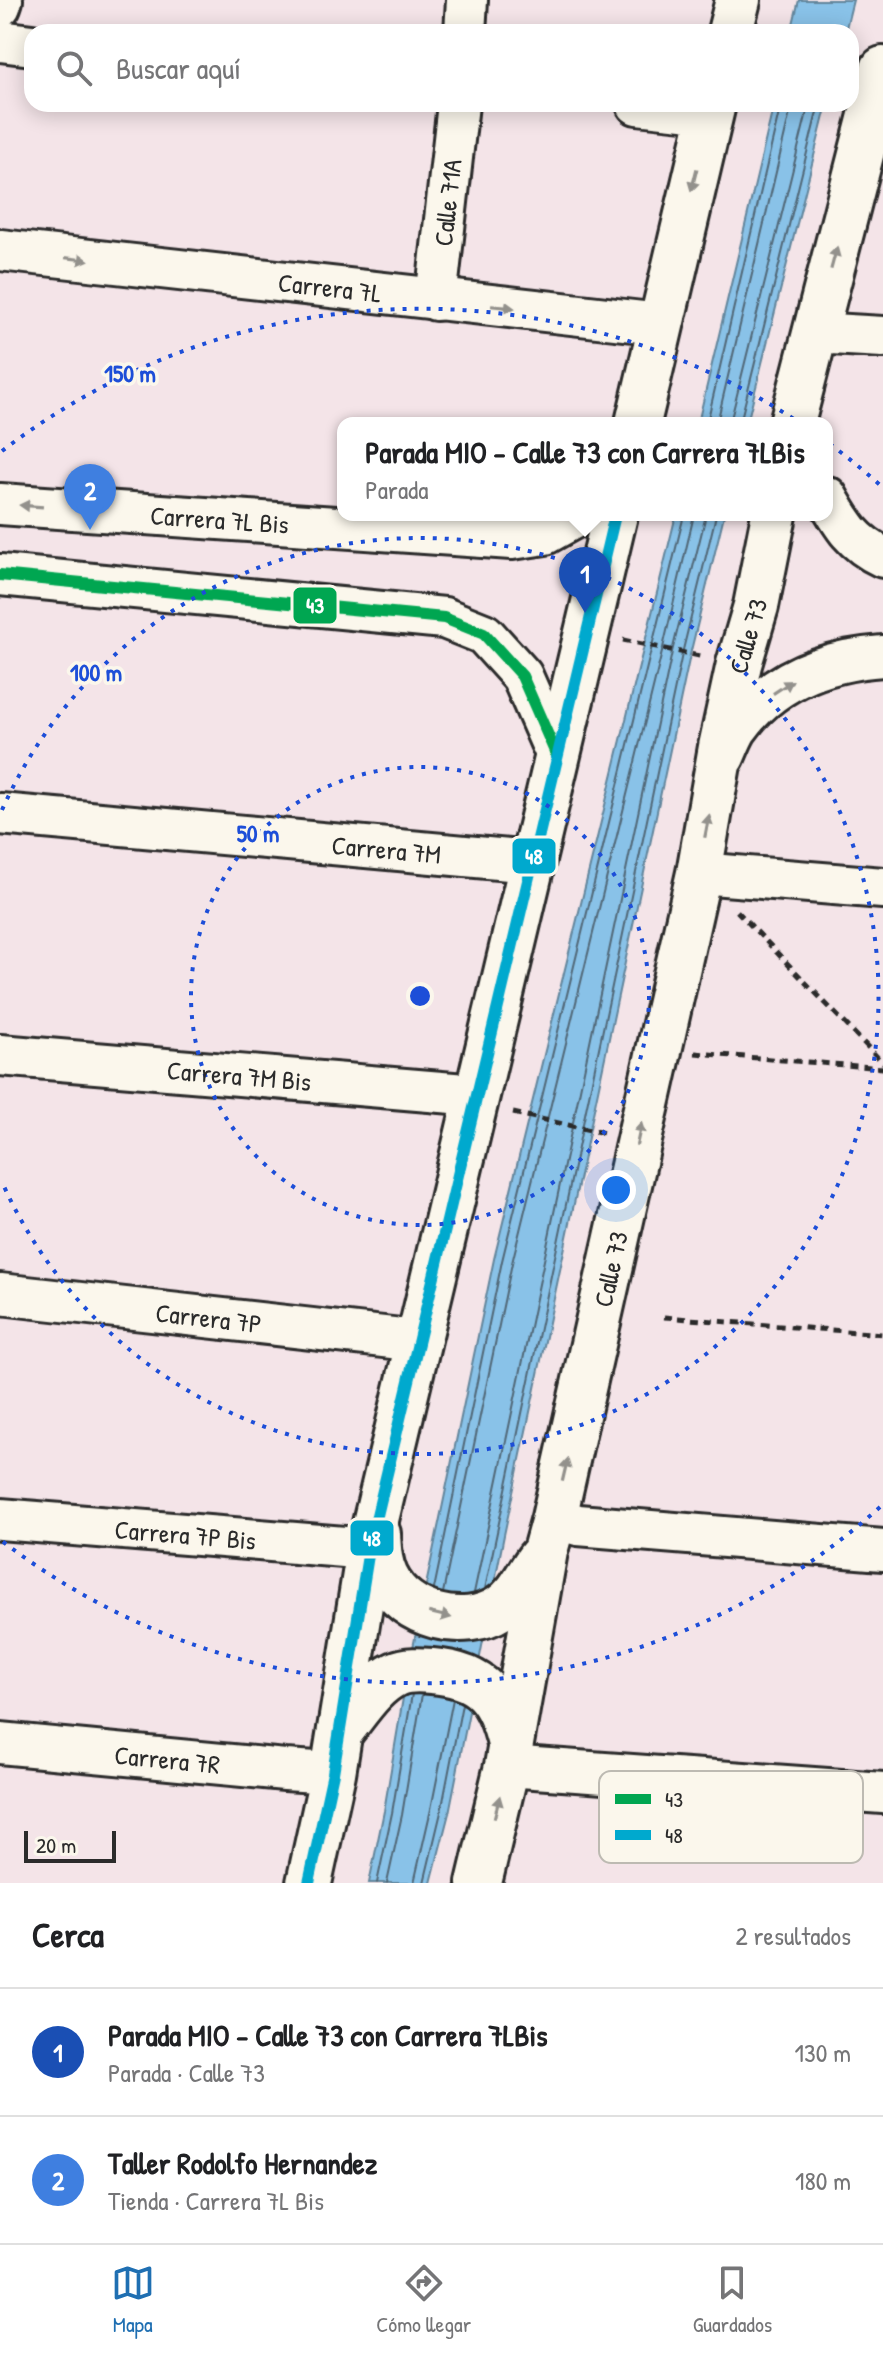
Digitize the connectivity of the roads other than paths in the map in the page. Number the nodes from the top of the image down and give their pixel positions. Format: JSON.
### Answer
{"nodes":[{"id":1,"x":467,"y":0,"type":"edge"},
{"id":2,"x":738,"y":0,"type":"edge"},
{"id":3,"x":466,"y":24,"type":"edge"},
{"id":4,"x":732,"y":24,"type":"edge"},
{"id":5,"x":0,"y":41,"type":"edge"},
{"id":6,"x":24,"y":44,"type":"edge"},
{"id":7,"x":883,"y":69,"type":"edge"},
{"id":8,"x":457,"y":112,"type":"edge"},
{"id":9,"x":711,"y":112,"type":"edge"},
{"id":10,"x":876,"y":127,"type":"edge"},
{"id":11,"x":0,"y":250,"type":"edge"},
{"id":12,"x":436,"y":300,"type":"junction"},
{"id":13,"x":660,"y":324,"type":"junction"},
{"id":14,"x":814,"y":333,"type":"junction"},
{"id":15,"x":883,"y":337,"type":"edge"},
{"id":16,"x":796,"y":416,"type":"edge"},
{"id":17,"x":639,"y":417,"type":"edge"},
{"id":18,"x":0,"y":504,"type":"edge"},
{"id":19,"x":833,"y":508,"type":"edge"},
{"id":20,"x":568,"y":521,"type":"edge"},
{"id":21,"x":614,"y":521,"type":"edge"},
{"id":22,"x":773,"y":521,"type":"edge"},
{"id":23,"x":883,"y":557,"type":"edge"},
{"id":24,"x":0,"y":575,"type":"edge"},
{"id":25,"x":883,"y":656,"type":"edge"},
{"id":26,"x":557,"y":756,"type":"junction"},
{"id":27,"x":718,"y":768,"type":"junction"},
{"id":28,"x":0,"y":814,"type":"edge"},
{"id":29,"x":532,"y":862,"type":"junction"},
{"id":30,"x":699,"y":873,"type":"junction"},
{"id":31,"x":883,"y":888,"type":"edge"},
{"id":32,"x":5,"y":1067,"type":"edge"},
{"id":33,"x":495,"y":1104,"type":"junction"},
{"id":34,"x":0,"y":1294,"type":"edge"},
{"id":35,"x":419,"y":1341,"type":"junction"},
{"id":36,"x":0,"y":1519,"type":"edge"},
{"id":37,"x":549,"y":1535,"type":"junction"},
{"id":38,"x":377,"y":1546,"type":"junction"},
{"id":39,"x":883,"y":1550,"type":"edge"},
{"id":40,"x":505,"y":1739,"type":"junction"},
{"id":41,"x":0,"y":1743,"type":"edge"},
{"id":42,"x":336,"y":1753,"type":"junction"},
{"id":43,"x":729,"y":1771,"type":"edge"},
{"id":44,"x":863,"y":1790,"type":"edge"},
{"id":45,"x":883,"y":1793,"type":"edge"},
{"id":46,"x":309,"y":1883,"type":"edge"},
{"id":47,"x":479,"y":1883,"type":"edge"}],
"edges":[{"from":1,"to":3,"type":"street"},
{"from":2,"to":4,"type":"main road"},
{"from":5,"to":6,"type":"street"},
{"from":7,"to":10,"type":"main road"},
{"from":8,"to":12,"type":"street","name":"Calle 71A"},
{"from":9,"to":13,"type":"main road","one_way":true},
{"from":14,"to":10,"type":"main road","one_way":true},
{"from":11,"to":12,"type":"street","name":"Carrera 7L","one_way":true},
{"from":12,"to":13,"type":"street","name":"Carrera 7L","one_way":true},
{"from":13,"to":17,"type":"main road"},
{"from":14,"to":15,"type":"street"},
{"from":14,"to":16,"type":"main road"},
{"from":20,"to":18,"type":"street","name":"Carrera 7L Bis","one_way":true},
{"from":19,"to":23,"type":"street"},
{"from":21,"to":26,"type":"main road"},
{"from":22,"to":27,"type":"main road","name":"Calle 73"},
{"from":24,"to":26,"type":"street"},
{"from":27,"to":25,"type":"street","one_way":true},
{"from":26,"to":29,"type":"main road"},
{"from":30,"to":27,"type":"main road","name":"Calle 73","one_way":true},
{"from":28,"to":29,"type":"street","name":"Carrera 7M"},
{"from":29,"to":33,"type":"main road"},
{"from":30,"to":31,"type":"street"},
{"from":37,"to":30,"type":"main road","name":"Calle 73","one_way":true},
{"from":32,"to":33,"type":"street","name":"Carrera 7M Bis"},
{"from":33,"to":35,"type":"main road"},
{"from":34,"to":35,"type":"street","name":"Carrera 7P"},
{"from":35,"to":38,"type":"main road"},
{"from":36,"to":38,"type":"street","name":"Carrera 7P Bis"},
{"from":38,"to":37,"type":"main road","one_way":true},
{"from":37,"to":39,"type":"street"},
{"from":37,"to":40,"type":"main road","name":"Calle 73"},
{"from":38,"to":42,"type":"main road"},
{"from":40,"to":42,"type":"main road"},
{"from":40,"to":43,"type":"street"},
{"from":47,"to":40,"type":"main road","name":"Calle 73","one_way":true},
{"from":41,"to":42,"type":"street","name":"Carrera 7R"},
{"from":42,"to":46,"type":"main road"},
{"from":44,"to":45,"type":"street"}]}
